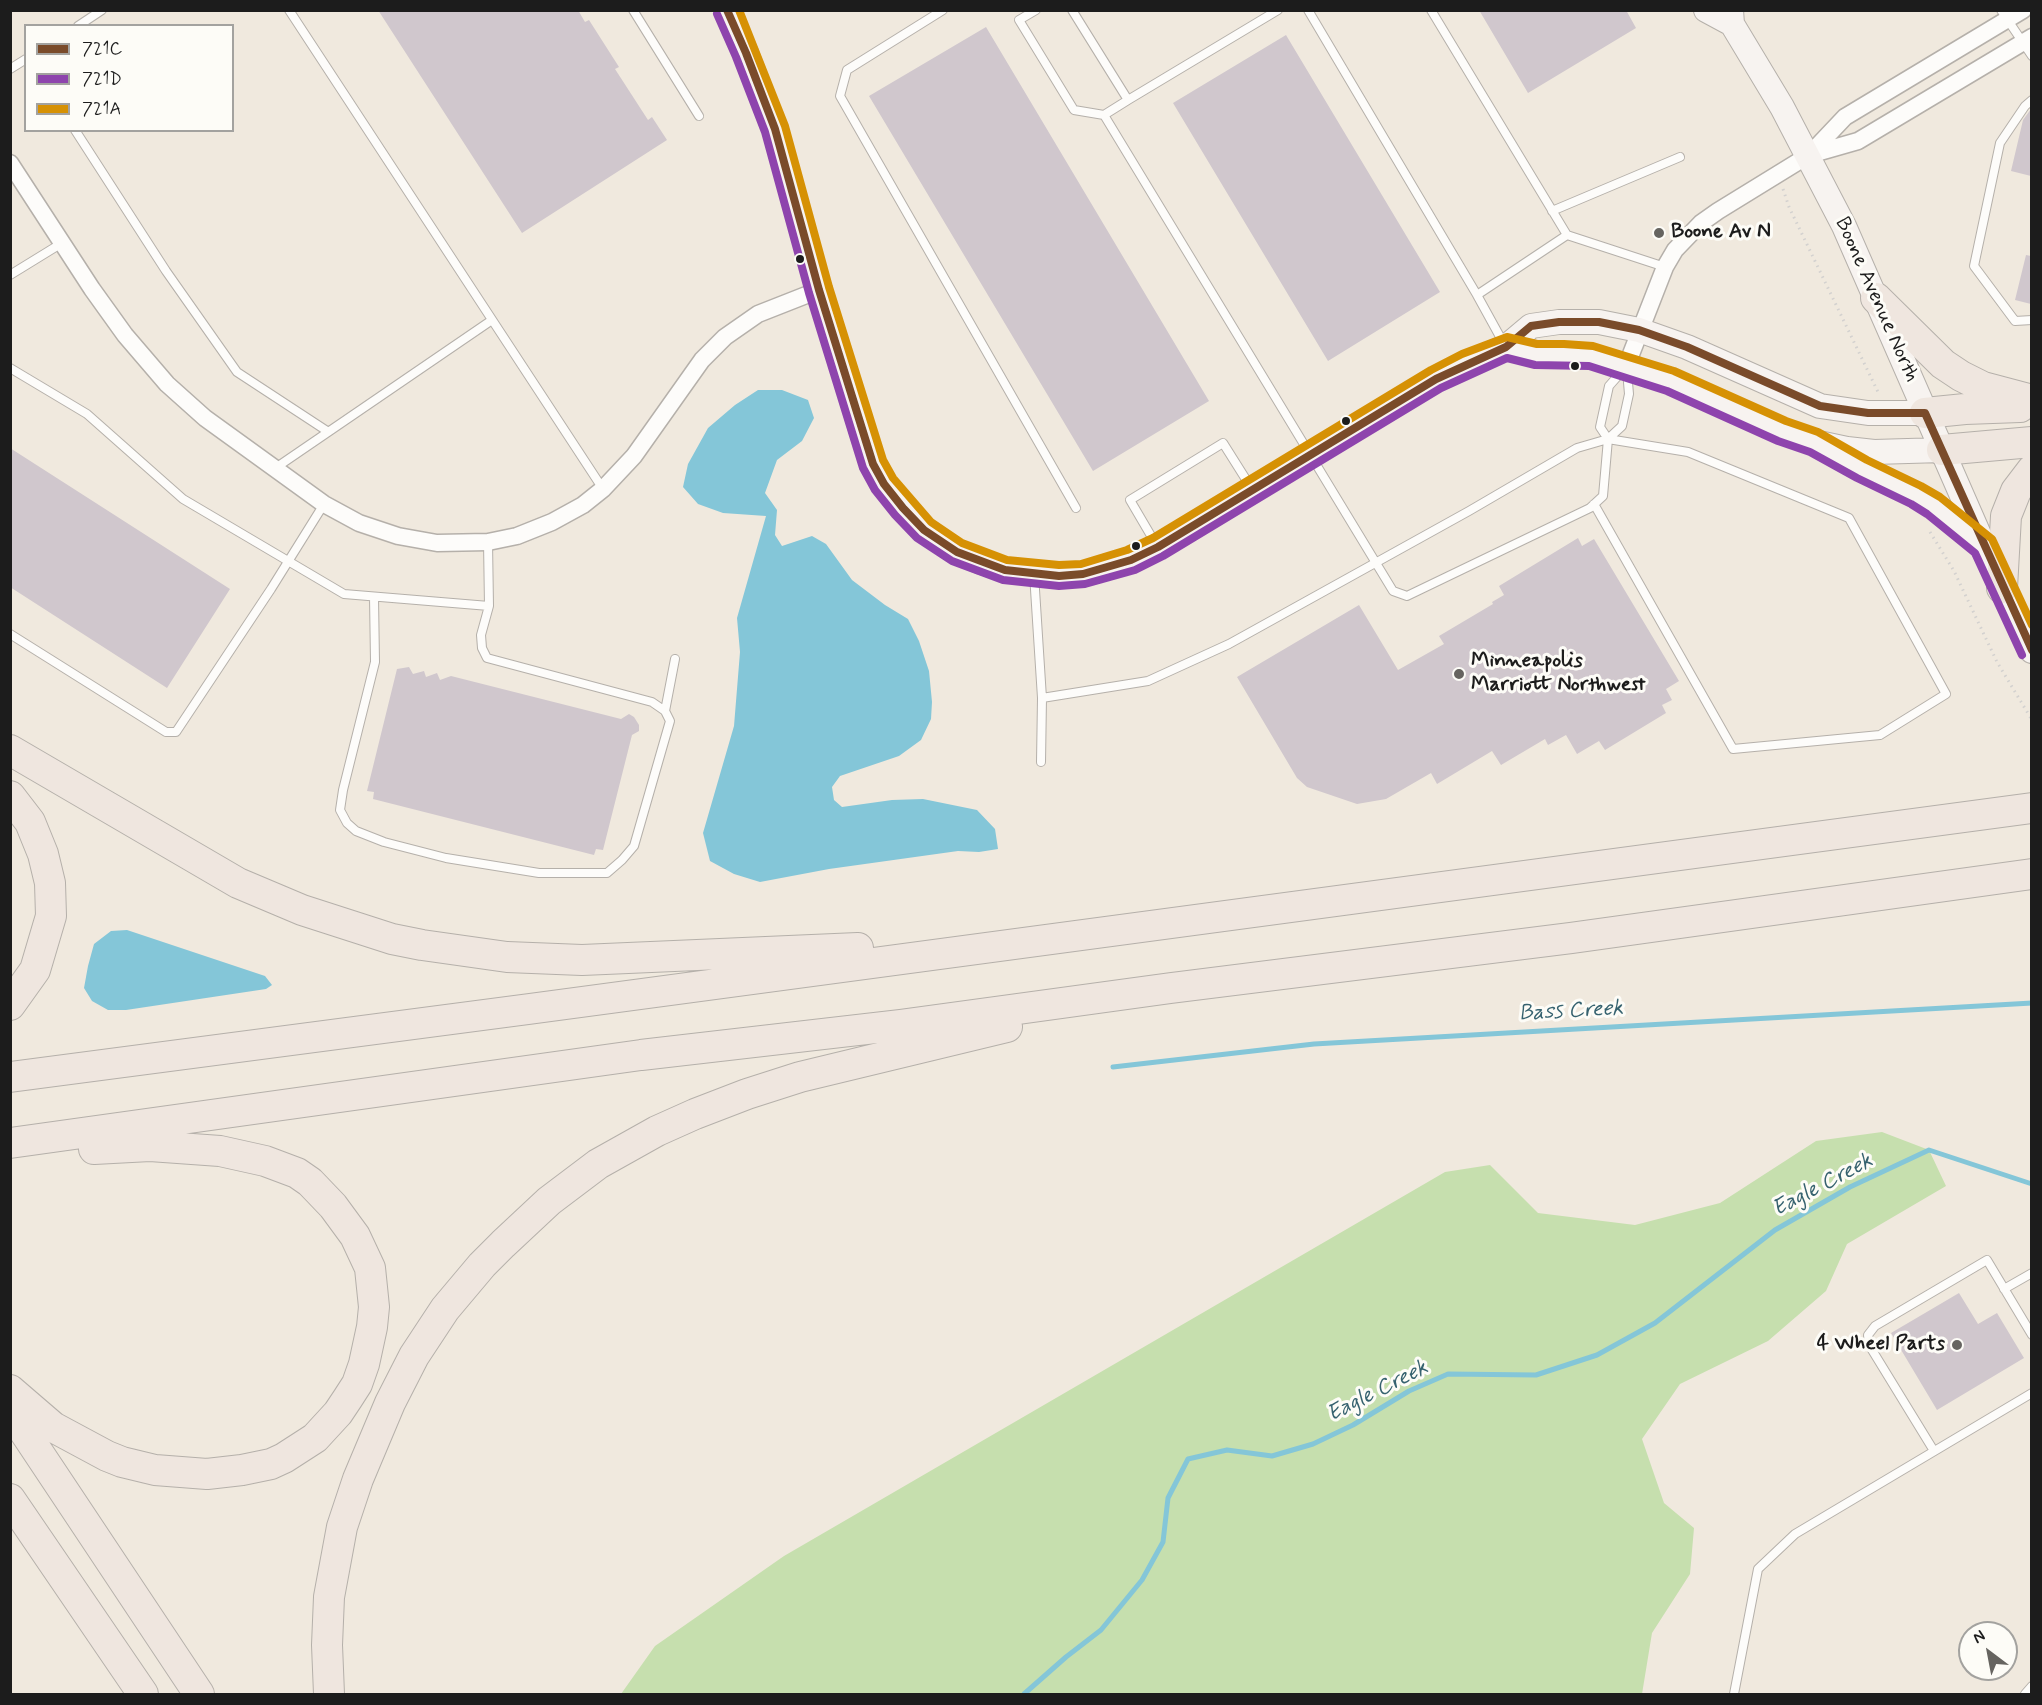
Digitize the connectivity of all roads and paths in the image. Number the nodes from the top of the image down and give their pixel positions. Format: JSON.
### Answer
{"nodes":[{"id":1,"x":102,"y":10,"type":"edge"},
{"id":2,"x":289,"y":10,"type":"edge"},
{"id":3,"x":633,"y":10,"type":"edge"},
{"id":4,"x":727,"y":10,"type":"edge"},
{"id":5,"x":943,"y":10,"type":"edge"},
{"id":6,"x":1036,"y":10,"type":"edge"},
{"id":7,"x":1072,"y":10,"type":"edge"},
{"id":8,"x":1278,"y":10,"type":"edge"},
{"id":9,"x":1308,"y":10,"type":"edge"},
{"id":10,"x":1431,"y":10,"type":"edge"},
{"id":11,"x":1706,"y":10,"type":"edge"},
{"id":12,"x":2023,"y":10,"type":"edge"},
{"id":13,"x":2005,"y":15,"type":"edge"},
{"id":14,"x":1732,"y":17,"type":"edge"},
{"id":15,"x":81,"y":24,"type":"edge"},
{"id":16,"x":2028,"y":45,"type":"edge"},
{"id":17,"x":24,"y":60,"type":"edge"},
{"id":18,"x":10,"y":69,"type":"edge"},
{"id":19,"x":1128,"y":100,"type":"junction"},
{"id":20,"x":2031,"y":100,"type":"edge"},
{"id":21,"x":1104,"y":115,"type":"junction"},
{"id":22,"x":699,"y":116,"type":"dead end"},
{"id":23,"x":76,"y":132,"type":"edge"},
{"id":24,"x":1809,"y":155,"type":"junction"},
{"id":25,"x":1680,"y":157,"type":"dead end"},
{"id":26,"x":10,"y":163,"type":"edge"},
{"id":27,"x":1552,"y":212,"type":"junction"},
{"id":28,"x":1567,"y":235,"type":"junction"},
{"id":29,"x":62,"y":243,"type":"junction"},
{"id":30,"x":1665,"y":267,"type":"junction"},
{"id":31,"x":10,"y":275,"type":"edge"},
{"id":32,"x":819,"y":290,"type":"junction"},
{"id":33,"x":1478,"y":295,"type":"junction"},
{"id":34,"x":1876,"y":298,"type":"junction"},
{"id":35,"x":492,"y":320,"type":"junction"},
{"id":36,"x":2031,"y":320,"type":"edge"},
{"id":37,"x":1639,"y":330,"type":"junction"},
{"id":38,"x":1506,"y":347,"type":"junction"},
{"id":39,"x":1626,"y":367,"type":"junction"},
{"id":40,"x":10,"y":368,"type":"edge"},
{"id":41,"x":2031,"y":400,"type":"edge"},
{"id":42,"x":2031,"y":406,"type":"edge"},
{"id":43,"x":1925,"y":413,"type":"junction"},
{"id":44,"x":327,"y":431,"type":"junction"},
{"id":45,"x":1608,"y":439,"type":"junction"},
{"id":46,"x":1814,"y":442,"type":"junction"},
{"id":47,"x":2031,"y":442,"type":"edge"},
{"id":48,"x":1942,"y":450,"type":"junction"},
{"id":49,"x":1311,"y":453,"type":"junction"},
{"id":50,"x":274,"y":469,"type":"junction"},
{"id":51,"x":2031,"y":470,"type":"edge"},
{"id":52,"x":603,"y":489,"type":"junction"},
{"id":53,"x":1252,"y":489,"type":"junction"},
{"id":54,"x":324,"y":504,"type":"junction"},
{"id":55,"x":1594,"y":504,"type":"junction"},
{"id":56,"x":1076,"y":508,"type":"dead end"},
{"id":57,"x":488,"y":542,"type":"junction"},
{"id":58,"x":1983,"y":546,"type":"junction"},
{"id":59,"x":1158,"y":547,"type":"junction"},
{"id":60,"x":289,"y":561,"type":"junction"},
{"id":61,"x":1377,"y":562,"type":"junction"},
{"id":62,"x":1034,"y":574,"type":"junction"},
{"id":63,"x":2002,"y":588,"type":"junction"},
{"id":64,"x":374,"y":597,"type":"junction"},
{"id":65,"x":489,"y":606,"type":"junction"},
{"id":66,"x":10,"y":634,"type":"edge"},
{"id":67,"x":2031,"y":651,"type":"edge"},
{"id":68,"x":675,"y":659,"type":"dead end"},
{"id":69,"x":1042,"y":699,"type":"junction"},
{"id":70,"x":665,"y":711,"type":"junction"},
{"id":71,"x":10,"y":750,"type":"edge"},
{"id":72,"x":1041,"y":762,"type":"dead end"},
{"id":73,"x":10,"y":796,"type":"edge"},
{"id":74,"x":2031,"y":797,"type":"edge"},
{"id":75,"x":2031,"y":807,"type":"edge"},
{"id":76,"x":1869,"y":830,"type":"junction"},
{"id":77,"x":2031,"y":874,"type":"edge"},
{"id":78,"x":1052,"y":939,"type":"junction"},
{"id":79,"x":1171,"y":988,"type":"junction"},
{"id":80,"x":10,"y":1005,"type":"edge"},
{"id":81,"x":10,"y":1077,"type":"edge"},
{"id":82,"x":10,"y":1143,"type":"edge"},
{"id":83,"x":10,"y":1154,"type":"edge"},
{"id":84,"x":2031,"y":1274,"type":"edge"},
{"id":85,"x":2004,"y":1289,"type":"junction"},
{"id":86,"x":2031,"y":1335,"type":"edge"},
{"id":87,"x":10,"y":1390,"type":"edge"},
{"id":88,"x":2031,"y":1393,"type":"edge"},
{"id":89,"x":10,"y":1410,"type":"edge"},
{"id":90,"x":1934,"y":1451,"type":"junction"},
{"id":91,"x":10,"y":1499,"type":"edge"},
{"id":92,"x":2031,"y":1686,"type":"edge"},
{"id":93,"x":143,"y":1695,"type":"edge"},
{"id":94,"x":199,"y":1695,"type":"edge"},
{"id":95,"x":329,"y":1695,"type":"edge"},
{"id":96,"x":1734,"y":1695,"type":"edge"},
{"id":97,"x":2025,"y":1695,"type":"edge"}],
"edges":[{"from":1,"to":15,"type":"lane"},
{"from":2,"to":35,"type":"lane"},
{"from":3,"to":22,"type":"lane"},
{"from":4,"to":32,"type":"street"},
{"from":5,"to":56,"type":"lane"},
{"from":6,"to":21,"type":"lane"},
{"from":7,"to":19,"type":"lane"},
{"from":8,"to":19,"type":"lane"},
{"from":9,"to":33,"type":"lane"},
{"from":10,"to":27,"type":"lane"},
{"from":11,"to":14,"type":"street","name":"Boone Avenue North"},
{"from":12,"to":13,"type":"street"},
{"from":13,"to":16,"type":"lane"},
{"from":13,"to":24,"type":"street"},
{"from":14,"to":24,"type":"street","name":"Boone Avenue North"},
{"from":16,"to":24,"type":"street"},
{"from":17,"to":18,"type":"lane"},
{"from":19,"to":21,"type":"lane"},
{"from":20,"to":36,"type":"lane"},
{"from":21,"to":49,"type":"lane"},
{"from":23,"to":44,"type":"lane"},
{"from":24,"to":30,"type":"street"},
{"from":24,"to":34,"type":"street","name":"Boone Avenue North"},
{"from":25,"to":27,"type":"lane"},
{"from":26,"to":29,"type":"street"},
{"from":27,"to":28,"type":"lane"},
{"from":28,"to":30,"type":"lane"},
{"from":28,"to":33,"type":"lane"},
{"from":29,"to":31,"type":"lane"},
{"from":29,"to":50,"type":"street"},
{"from":30,"to":37,"type":"street"},
{"from":32,"to":52,"type":"street"},
{"from":32,"to":62,"type":"street"},
{"from":33,"to":38,"type":"lane"},
{"from":34,"to":41,"type":"highway"},
{"from":34,"to":43,"type":"street","name":"Boone Avenue North"},
{"from":35,"to":44,"type":"lane"},
{"from":35,"to":52,"type":"lane"},
{"from":37,"to":38,"type":"street"},
{"from":37,"to":39,"type":"street"},
{"from":37,"to":43,"type":"street"},
{"from":38,"to":39,"type":"street"},
{"from":38,"to":49,"type":"street"},
{"from":39,"to":45,"type":"lane"},
{"from":39,"to":45,"type":"lane"},
{"from":39,"to":46,"type":"street"},
{"from":40,"to":60,"type":"lane"},
{"from":42,"to":43,"type":"highway"},
{"from":43,"to":48,"type":"street","name":"Boone Avenue North"},
{"from":44,"to":50,"type":"lane"},
{"from":45,"to":55,"type":"lane"},
{"from":45,"to":55,"type":"lane"},
{"from":45,"to":61,"type":"lane"},
{"from":46,"to":48,"type":"street"},
{"from":46,"to":58,"type":"street"},
{"from":47,"to":48,"type":"highway"},
{"from":48,"to":58,"type":"street","name":"Boone Avenue North"},
{"from":49,"to":53,"type":"street"},
{"from":49,"to":61,"type":"lane"},
{"from":50,"to":54,"type":"street"},
{"from":51,"to":63,"type":"highway"},
{"from":52,"to":57,"type":"street"},
{"from":53,"to":59,"type":"street"},
{"from":53,"to":59,"type":"lane"},
{"from":54,"to":57,"type":"street"},
{"from":54,"to":60,"type":"lane"},
{"from":55,"to":61,"type":"lane"},
{"from":57,"to":65,"type":"lane"},
{"from":58,"to":63,"type":"street","name":"Boone Avenue North"},
{"from":59,"to":62,"type":"street"},
{"from":60,"to":64,"type":"lane"},
{"from":60,"to":66,"type":"lane"},
{"from":61,"to":69,"type":"lane"},
{"from":62,"to":69,"type":"lane"},
{"from":63,"to":67,"type":"street","name":"Boone Avenue North"},
{"from":64,"to":65,"type":"lane"},
{"from":64,"to":70,"type":"lane"},
{"from":65,"to":70,"type":"lane"},
{"from":68,"to":70,"type":"lane"},
{"from":69,"to":72,"type":"lane"},
{"from":71,"to":78,"type":"highway"},
{"from":73,"to":80,"type":"highway"},
{"from":74,"to":76,"type":"highway"},
{"from":75,"to":76,"type":"highway"},
{"from":76,"to":78,"type":"highway"},
{"from":77,"to":79,"type":"highway"},
{"from":78,"to":81,"type":"highway"},
{"from":79,"to":82,"type":"highway"},
{"from":79,"to":95,"type":"highway"},
{"from":83,"to":87,"type":"highway"},
{"from":84,"to":85,"type":"lane"},
{"from":85,"to":86,"type":"lane"},
{"from":85,"to":90,"type":"lane"},
{"from":88,"to":90,"type":"lane"},
{"from":89,"to":94,"type":"highway"},
{"from":90,"to":96,"type":"lane"},
{"from":91,"to":93,"type":"highway"},
{"from":92,"to":97,"type":"lane"}]}
